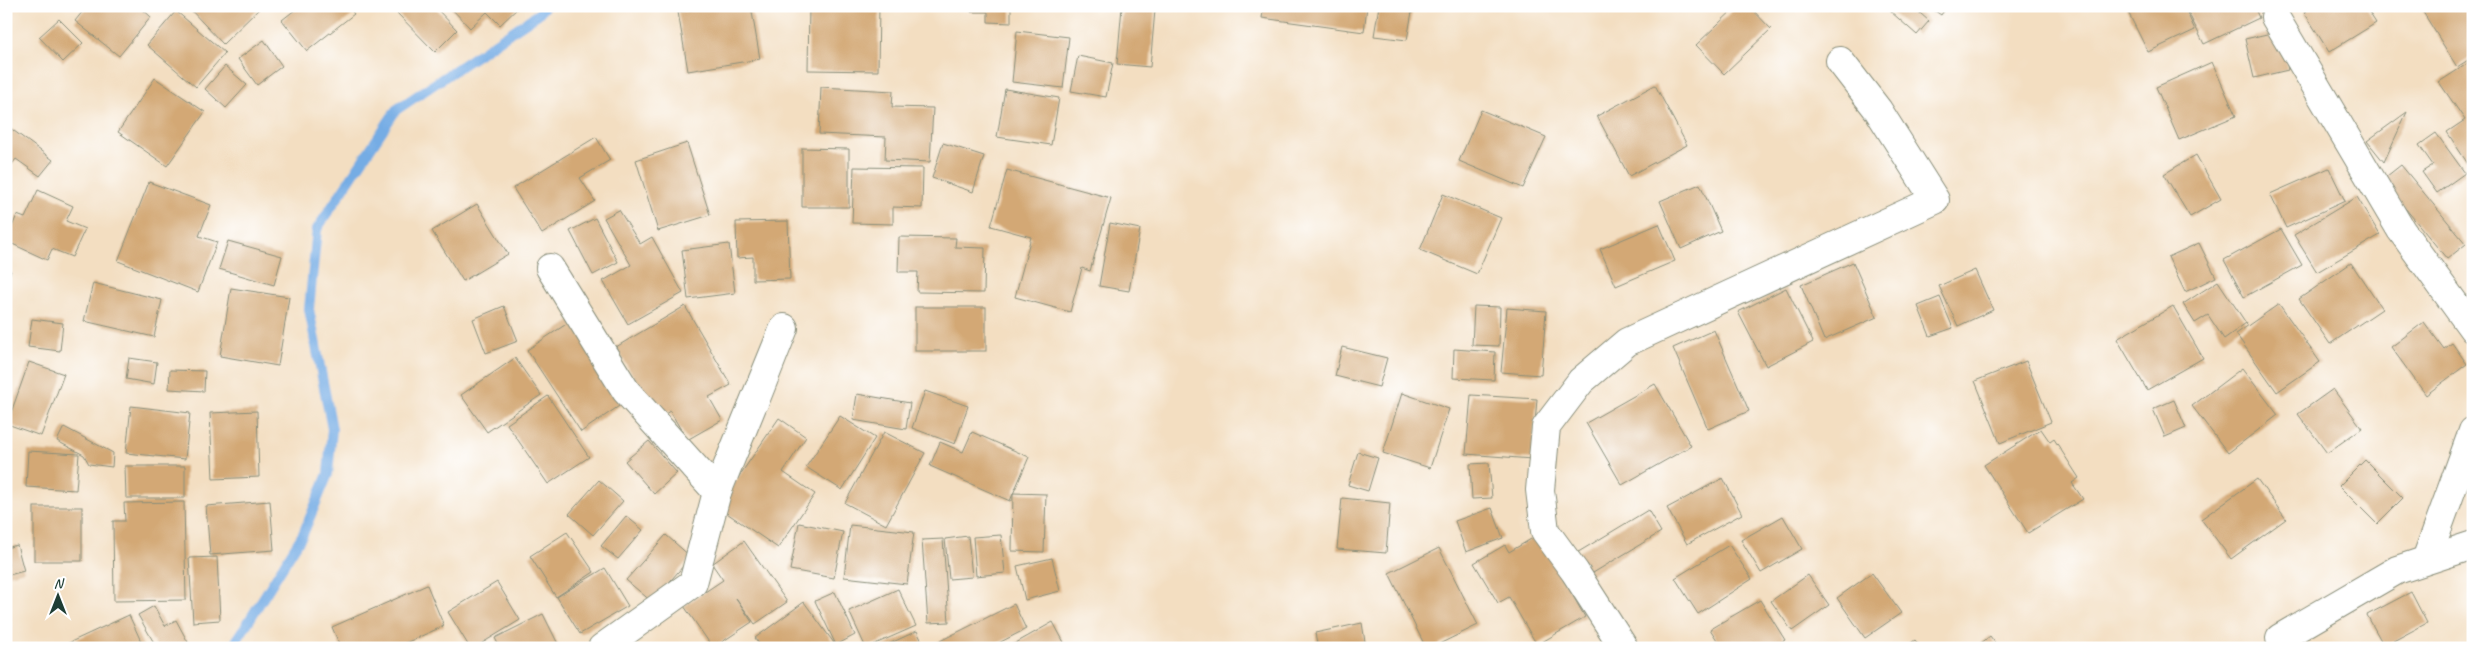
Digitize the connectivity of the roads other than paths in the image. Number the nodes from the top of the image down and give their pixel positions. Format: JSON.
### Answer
{"nodes":[{"id":1,"x":2275,"y":17,"type":"dead end"},
{"id":2,"x":1840,"y":61,"type":"dead end"},
{"id":3,"x":550,"y":268,"type":"dead end"},
{"id":4,"x":2473,"y":329,"type":"edge"},
{"id":5,"x":754,"y":401,"type":"dead end"},
{"id":6,"x":2473,"y":431,"type":"edge"},
{"id":7,"x":717,"y":492,"type":"junction"},
{"id":8,"x":2473,"y":545,"type":"edge"},
{"id":9,"x":2426,"y":560,"type":"junction"},
{"id":10,"x":2280,"y":638,"type":"dead end"},
{"id":11,"x":602,"y":648,"type":"edge"},
{"id":12,"x":1624,"y":648,"type":"edge"}],
"edges":[{"from":1,"to":4,"type":"street"},
{"from":2,"to":12,"type":"street"},
{"from":3,"to":7,"type":"street"},
{"from":5,"to":7,"type":"street"},
{"from":6,"to":9,"type":"street"},
{"from":7,"to":11,"type":"street"},
{"from":8,"to":9,"type":"street"},
{"from":9,"to":10,"type":"street"}]}
